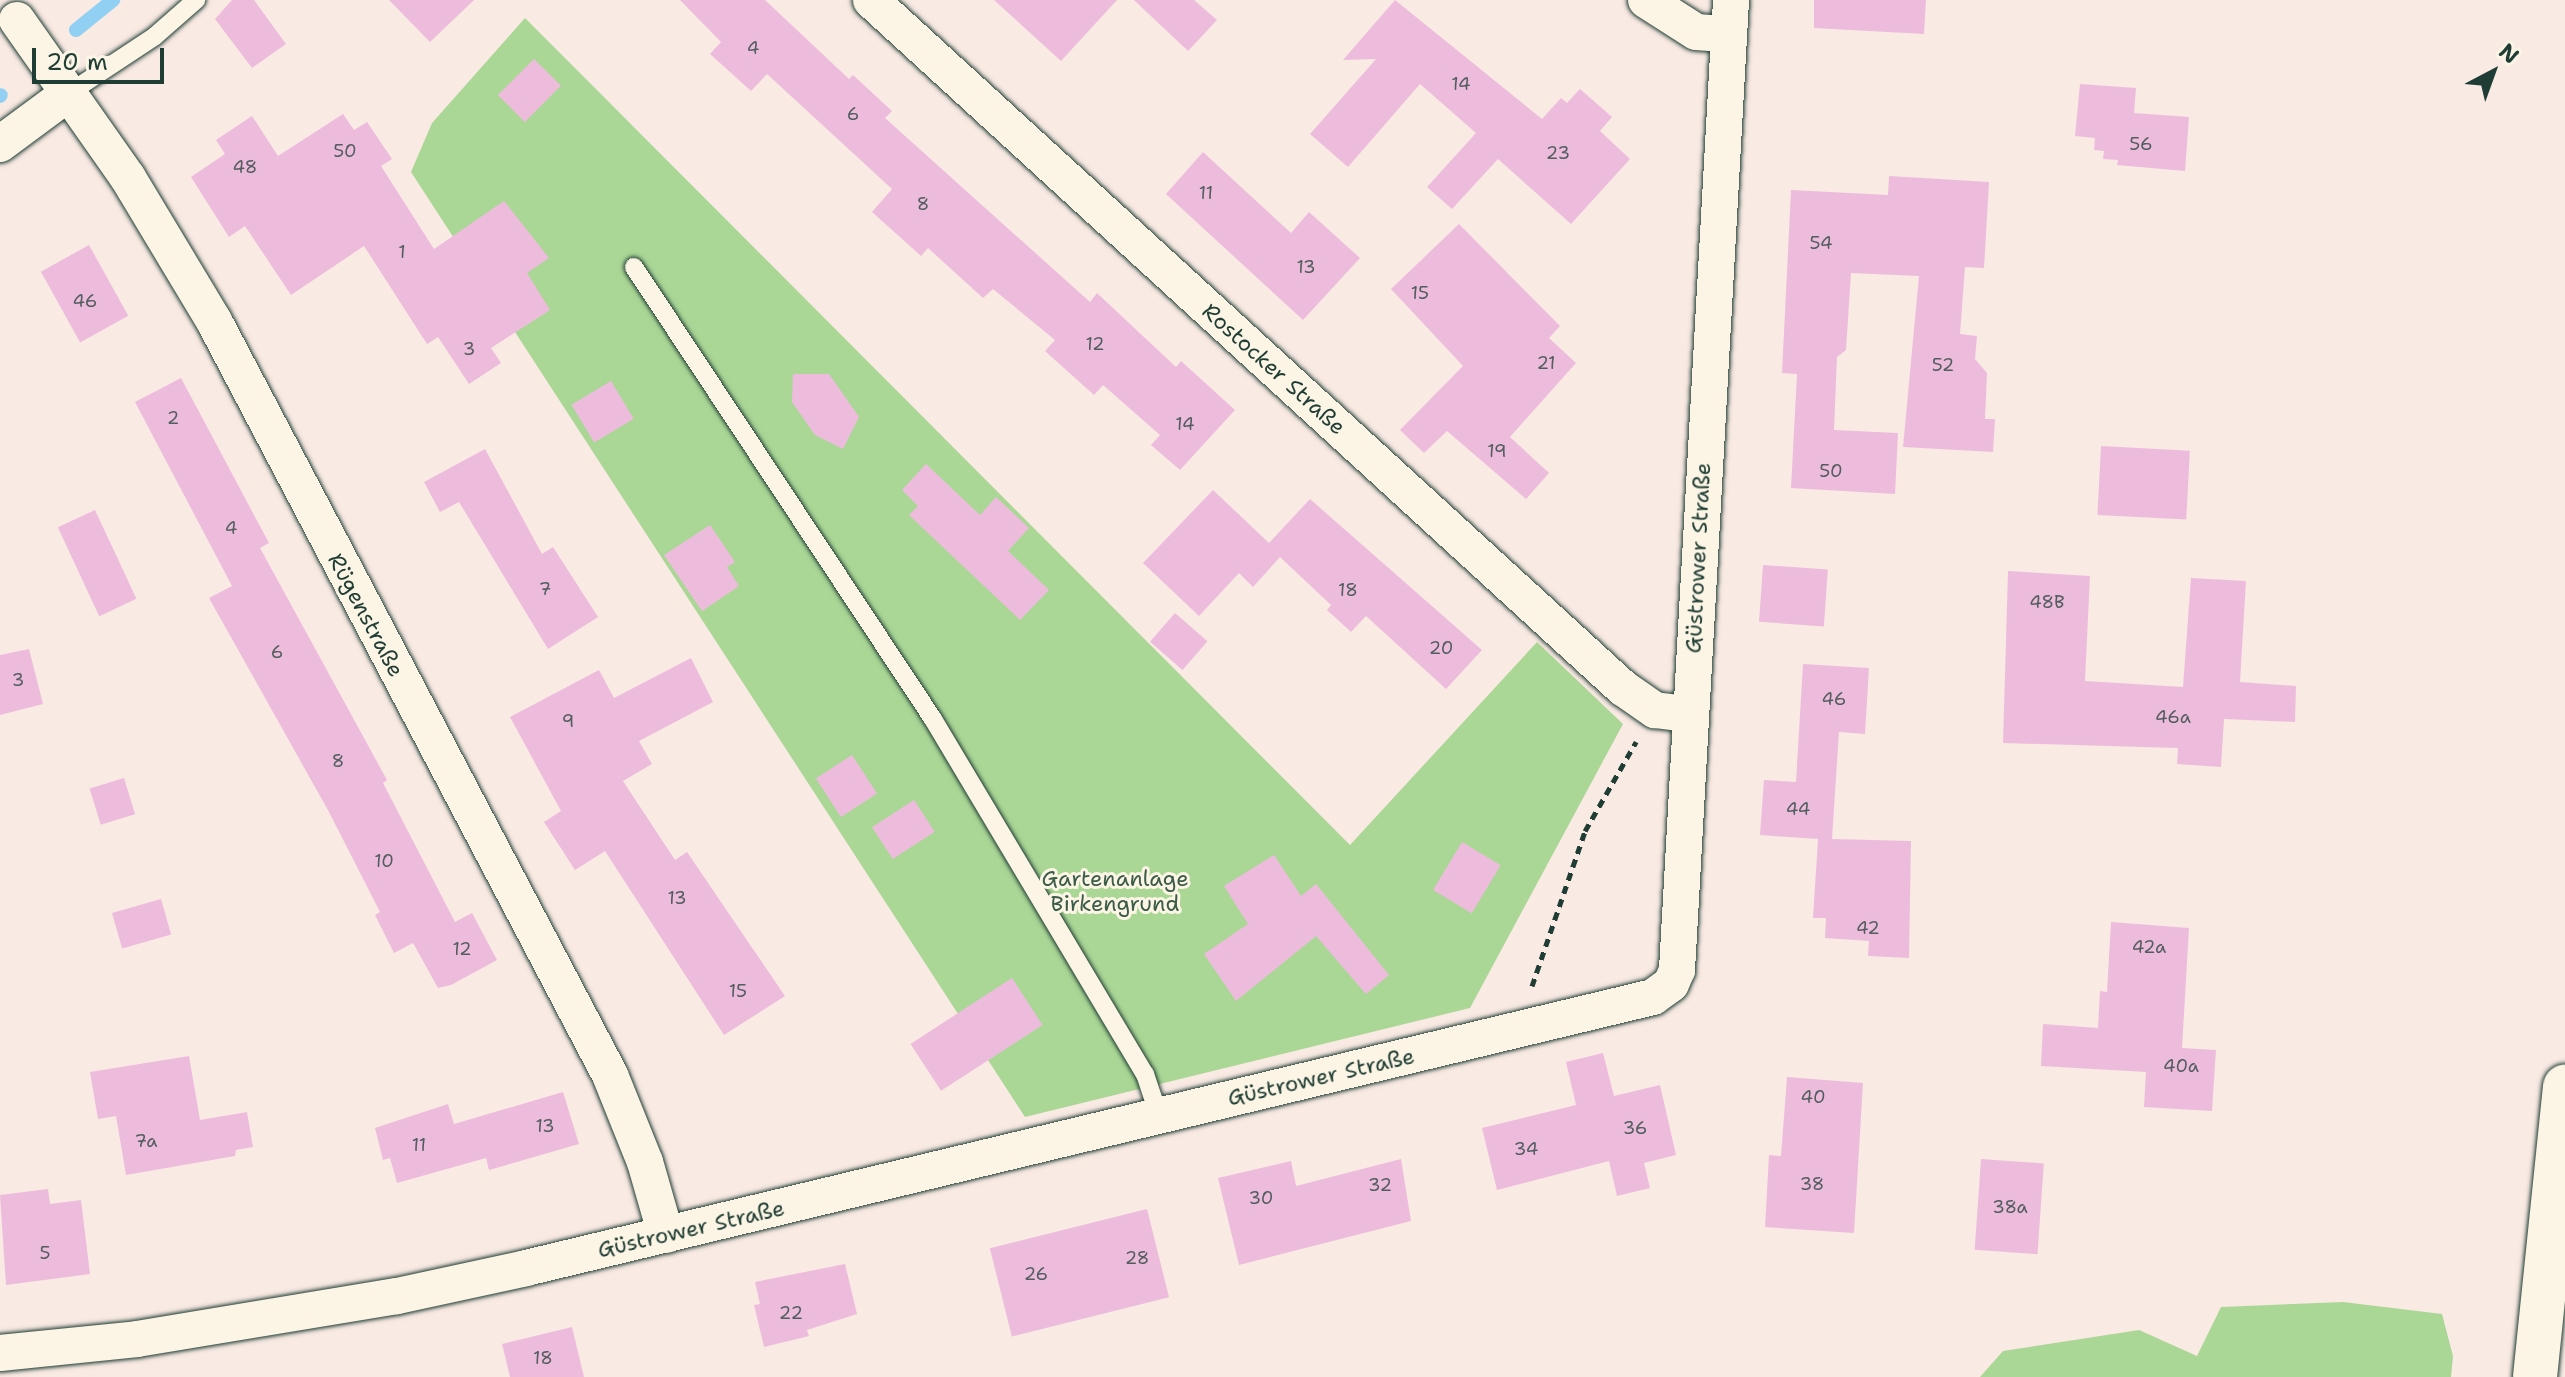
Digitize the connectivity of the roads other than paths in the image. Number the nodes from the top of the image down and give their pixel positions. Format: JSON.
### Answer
{"nodes":[{"id":1,"x":196,"y":0,"type":"edge"},
{"id":2,"x":871,"y":0,"type":"edge"},
{"id":3,"x":1646,"y":0,"type":"edge"},
{"id":4,"x":1730,"y":17,"type":"edge"},
{"id":5,"x":19,"y":18,"type":"edge"},
{"id":6,"x":69,"y":93,"type":"junction"},
{"id":7,"x":0,"y":144,"type":"edge"},
{"id":8,"x":634,"y":267,"type":"dead end"},
{"id":9,"x":1673,"y":712,"type":"junction"},
{"id":10,"x":2565,"y":1087,"type":"edge"},
{"id":11,"x":1159,"y":1116,"type":"junction"},
{"id":12,"x":666,"y":1235,"type":"junction"},
{"id":13,"x":0,"y":1353,"type":"edge"},
{"id":14,"x":2535,"y":1377,"type":"edge"}],
"edges":[{"from":1,"to":6,"type":"lane"},
{"from":2,"to":9,"type":"street","name":"Rostocker Straße"},
{"from":3,"to":4,"type":"street"},
{"from":4,"to":9,"type":"street","name":"Güstrower Straße"},
{"from":5,"to":6,"type":"street","name":"Rügenstraße"},
{"from":6,"to":7,"type":"street"},
{"from":6,"to":12,"type":"street","name":"Rügenstraße"},
{"from":8,"to":11,"type":"lane"},
{"from":9,"to":11,"type":"street","name":"Güstrower Straße"},
{"from":10,"to":14,"type":"highway"},
{"from":11,"to":12,"type":"street","name":"Güstrower Straße"},
{"from":12,"to":13,"type":"street","name":"Güstrower Straße"}]}
